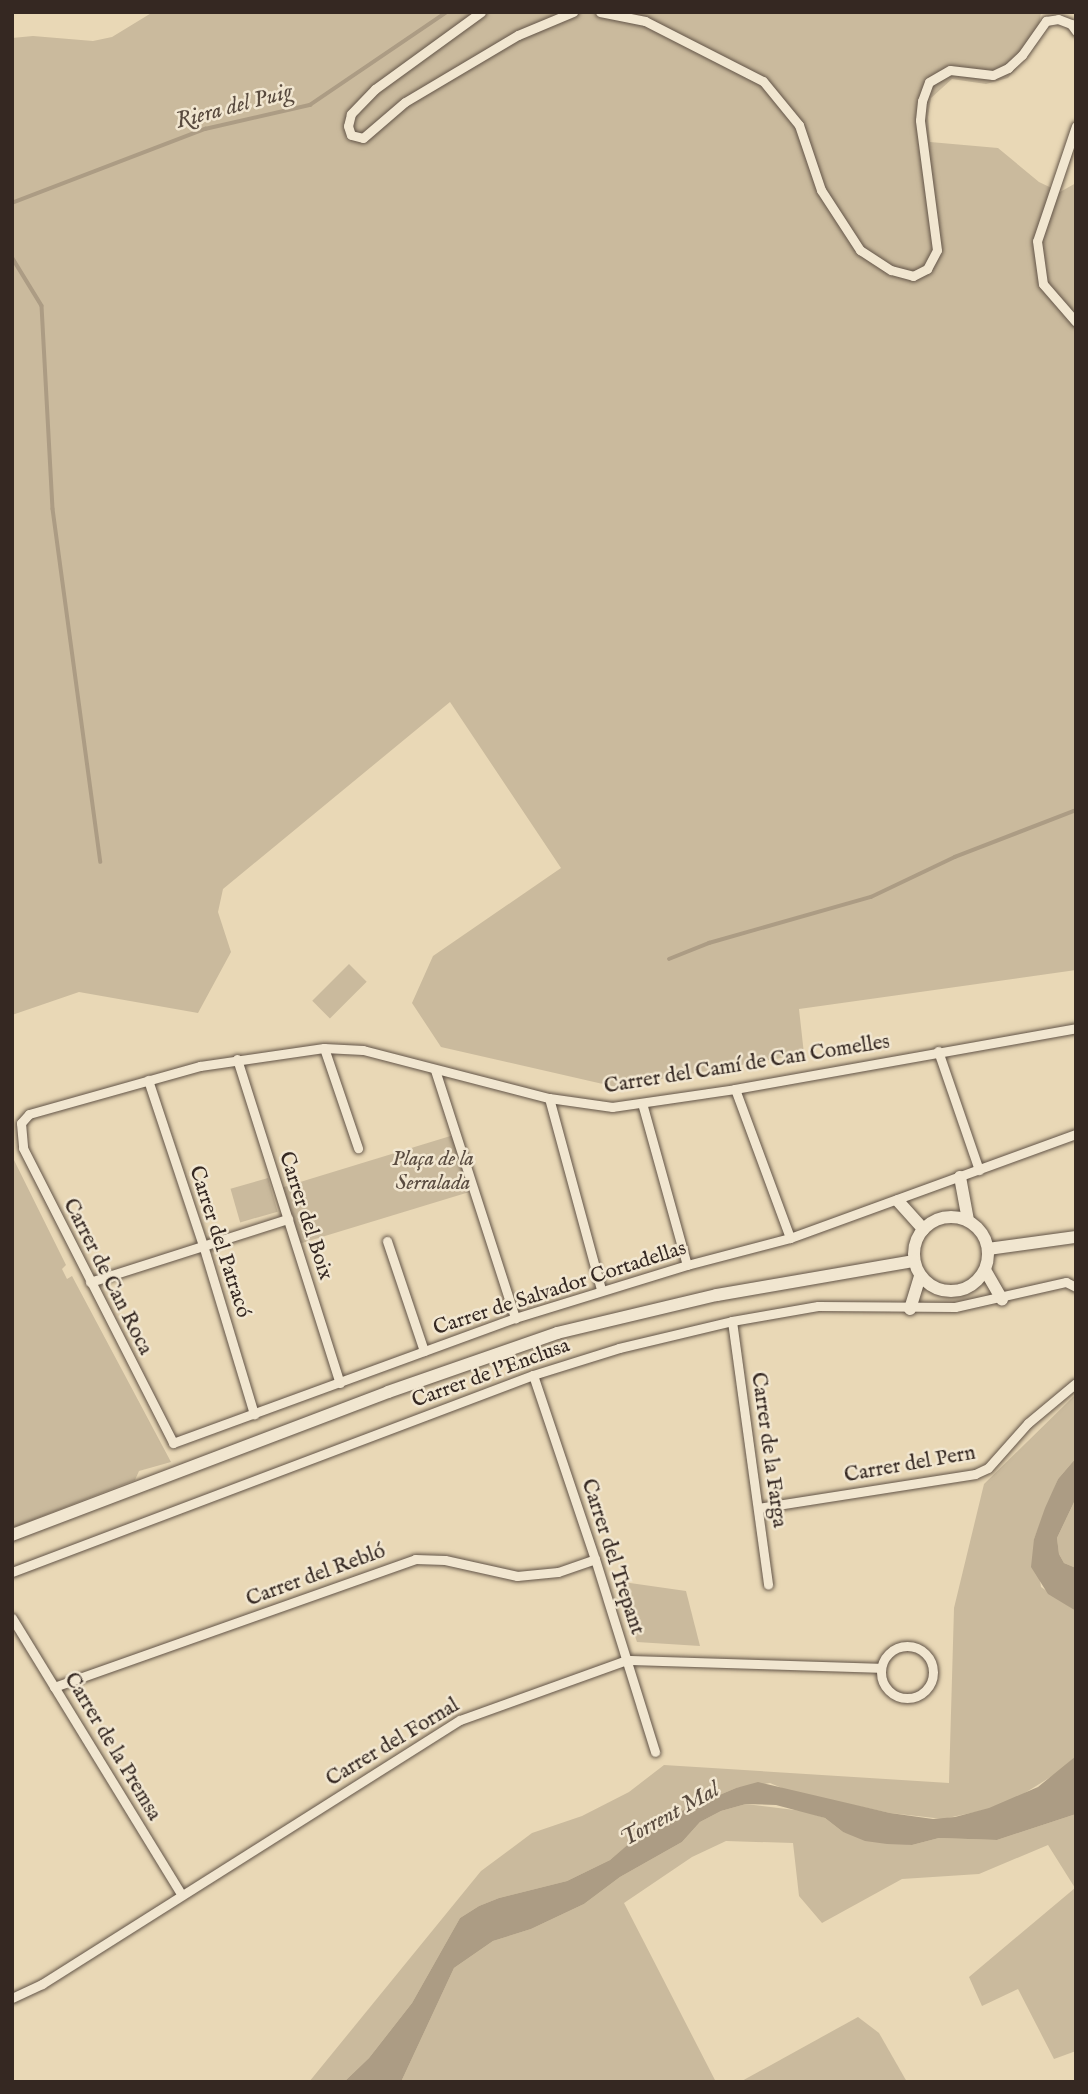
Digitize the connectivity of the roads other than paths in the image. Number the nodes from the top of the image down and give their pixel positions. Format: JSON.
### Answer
{"nodes":[{"id":1,"x":481,"y":12,"type":"edge"},
{"id":2,"x":573,"y":12,"type":"edge"},
{"id":3,"x":600,"y":12,"type":"edge"},
{"id":4,"x":1076,"y":31,"type":"edge"},
{"id":5,"x":1076,"y":127,"type":"edge"},
{"id":6,"x":1076,"y":322,"type":"edge"},
{"id":7,"x":1076,"y":1028,"type":"edge"},
{"id":8,"x":324,"y":1048,"type":"junction"},
{"id":9,"x":938,"y":1051,"type":"junction"},
{"id":10,"x":237,"y":1059,"type":"junction"},
{"id":11,"x":435,"y":1070,"type":"junction"},
{"id":12,"x":148,"y":1080,"type":"junction"},
{"id":13,"x":735,"y":1089,"type":"junction"},
{"id":14,"x":549,"y":1098,"type":"junction"},
{"id":15,"x":642,"y":1103,"type":"junction"},
{"id":16,"x":17,"y":1124,"type":"edge"},
{"id":17,"x":1076,"y":1134,"type":"edge"},
{"id":18,"x":358,"y":1148,"type":"dead end"},
{"id":19,"x":979,"y":1170,"type":"junction"},
{"id":20,"x":960,"y":1177,"type":"junction"},
{"id":21,"x":898,"y":1201,"type":"junction"},
{"id":22,"x":288,"y":1219,"type":"junction"},
{"id":23,"x":968,"y":1220,"type":"junction"},
{"id":24,"x":923,"y":1229,"type":"junction"},
{"id":25,"x":1076,"y":1237,"type":"edge"},
{"id":26,"x":790,"y":1238,"type":"junction"},
{"id":27,"x":387,"y":1241,"type":"dead end"},
{"id":28,"x":203,"y":1245,"type":"junction"},
{"id":29,"x":988,"y":1249,"type":"junction"},
{"id":30,"x":914,"y":1261,"type":"junction"},
{"id":31,"x":687,"y":1265,"type":"junction"},
{"id":32,"x":985,"y":1270,"type":"junction"},
{"id":33,"x":920,"y":1276,"type":"junction"},
{"id":34,"x":90,"y":1282,"type":"junction"},
{"id":35,"x":1076,"y":1287,"type":"edge"},
{"id":36,"x":601,"y":1290,"type":"junction"},
{"id":37,"x":1002,"y":1299,"type":"junction"},
{"id":38,"x":910,"y":1309,"type":"junction"},
{"id":39,"x":515,"y":1318,"type":"junction"},
{"id":40,"x":732,"y":1321,"type":"junction"},
{"id":41,"x":424,"y":1351,"type":"junction"},
{"id":42,"x":533,"y":1375,"type":"junction"},
{"id":43,"x":340,"y":1383,"type":"junction"},
{"id":44,"x":1076,"y":1383,"type":"edge"},
{"id":45,"x":254,"y":1415,"type":"junction"},
{"id":46,"x":173,"y":1443,"type":"joint"},
{"id":47,"x":758,"y":1508,"type":"junction"},
{"id":48,"x":12,"y":1535,"type":"edge"},
{"id":49,"x":595,"y":1559,"type":"junction"},
{"id":50,"x":12,"y":1572,"type":"edge"},
{"id":51,"x":768,"y":1585,"type":"dead end"},
{"id":52,"x":12,"y":1618,"type":"edge"},
{"id":53,"x":627,"y":1660,"type":"junction"},
{"id":54,"x":881,"y":1668,"type":"junction"},
{"id":55,"x":54,"y":1687,"type":"junction"},
{"id":56,"x":654,"y":1752,"type":"dead end"},
{"id":57,"x":181,"y":1894,"type":"junction"},
{"id":58,"x":12,"y":1998,"type":"edge"}],
"edges":[{"from":1,"to":2,"type":"street"},
{"from":3,"to":4,"type":"street"},
{"from":5,"to":6,"type":"street"},
{"from":7,"to":9,"type":"street","name":"Carrer del Camí de Can Comelles"},
{"from":8,"to":10,"type":"street","name":"Carrer del Camí de Can Comelles"},
{"from":8,"to":11,"type":"street","name":"Carrer del Camí de Can Comelles"},
{"from":8,"to":18,"type":"street"},
{"from":9,"to":13,"type":"street","name":"Carrer del Camí de Can Comelles"},
{"from":9,"to":19,"type":"street"},
{"from":10,"to":12,"type":"street","name":"Carrer del Camí de Can Comelles"},
{"from":10,"to":22,"type":"street","name":"Carrer del Boix"},
{"from":11,"to":14,"type":"street","name":"Carrer del Camí de Can Comelles"},
{"from":11,"to":39,"type":"street"},
{"from":12,"to":16,"type":"street","name":"Carrer del Camí de Can Comelles"},
{"from":12,"to":28,"type":"street","name":"Carrer del Patracó"},
{"from":13,"to":15,"type":"street","name":"Carrer del Camí de Can Comelles"},
{"from":13,"to":26,"type":"street"},
{"from":14,"to":15,"type":"street","name":"Carrer del Camí de Can Comelles"},
{"from":14,"to":36,"type":"street"},
{"from":15,"to":31,"type":"street"},
{"from":16,"to":34,"type":"street","name":"Carrer de Can Roca"},
{"from":17,"to":19,"type":"street","name":"Carrer de Salvador Cortadellas"},
{"from":19,"to":20,"type":"street","name":"Carrer de Salvador Cortadellas"},
{"from":20,"to":21,"type":"street","name":"Carrer de Salvador Cortadellas"},
{"from":20,"to":23,"type":"street"},
{"from":21,"to":24,"type":"street"},
{"from":21,"to":26,"type":"street","name":"Carrer de Salvador Cortadellas"},
{"from":22,"to":28,"type":"street"},
{"from":22,"to":43,"type":"street","name":"Carrer del Boix"},
{"from":23,"to":24,"type":"street"},
{"from":23,"to":29,"type":"street"},
{"from":24,"to":30,"type":"street"},
{"from":25,"to":29,"type":"street"},
{"from":26,"to":31,"type":"street","name":"Carrer de Salvador Cortadellas"},
{"from":27,"to":41,"type":"street"},
{"from":28,"to":34,"type":"street"},
{"from":28,"to":45,"type":"street","name":"Carrer del Patracó"},
{"from":29,"to":32,"type":"street"},
{"from":30,"to":33,"type":"street"},
{"from":30,"to":48,"type":"street"},
{"from":31,"to":36,"type":"street","name":"Carrer de Salvador Cortadellas"},
{"from":32,"to":33,"type":"street"},
{"from":32,"to":37,"type":"street"},
{"from":33,"to":38,"type":"street"},
{"from":34,"to":46,"type":"street","name":"Carrer de Can Roca"},
{"from":35,"to":37,"type":"street"},
{"from":36,"to":39,"type":"street","name":"Carrer de Salvador Cortadellas"},
{"from":37,"to":38,"type":"street","name":"Carrer de l'Enclusa"},
{"from":38,"to":40,"type":"street","name":"Carrer de l'Enclusa"},
{"from":39,"to":41,"type":"street","name":"Carrer de Salvador Cortadellas"},
{"from":40,"to":42,"type":"street","name":"Carrer de l'Enclusa"},
{"from":40,"to":47,"type":"street","name":"Carrer de la Farga"},
{"from":41,"to":43,"type":"street","name":"Carrer de Salvador Cortadellas"},
{"from":42,"to":49,"type":"street","name":"Carrer del Trepant"},
{"from":42,"to":50,"type":"street","name":"Carrer de l'Enclusa"},
{"from":43,"to":45,"type":"street","name":"Carrer de Salvador Cortadellas"},
{"from":44,"to":47,"type":"street","name":"Carrer del Pern"},
{"from":45,"to":46,"type":"street","name":"Carrer de Salvador Cortadellas"},
{"from":47,"to":51,"type":"street","name":"Carrer de la Farga"},
{"from":49,"to":53,"type":"street","name":"Carrer del Trepant"},
{"from":49,"to":55,"type":"street","name":"Carrer del Rebló"},
{"from":52,"to":55,"type":"street","name":"Carrer de la Premsa"},
{"from":53,"to":54,"type":"street","name":"Carrer del Fornal"},
{"from":53,"to":56,"type":"street","name":"Carrer del Trepant"},
{"from":53,"to":57,"type":"street","name":"Carrer del Fornal"},
{"from":54,"to":54,"type":"street"},
{"from":55,"to":57,"type":"street","name":"Carrer de la Premsa"},
{"from":57,"to":58,"type":"street","name":"Carrer del Fornal"}]}
